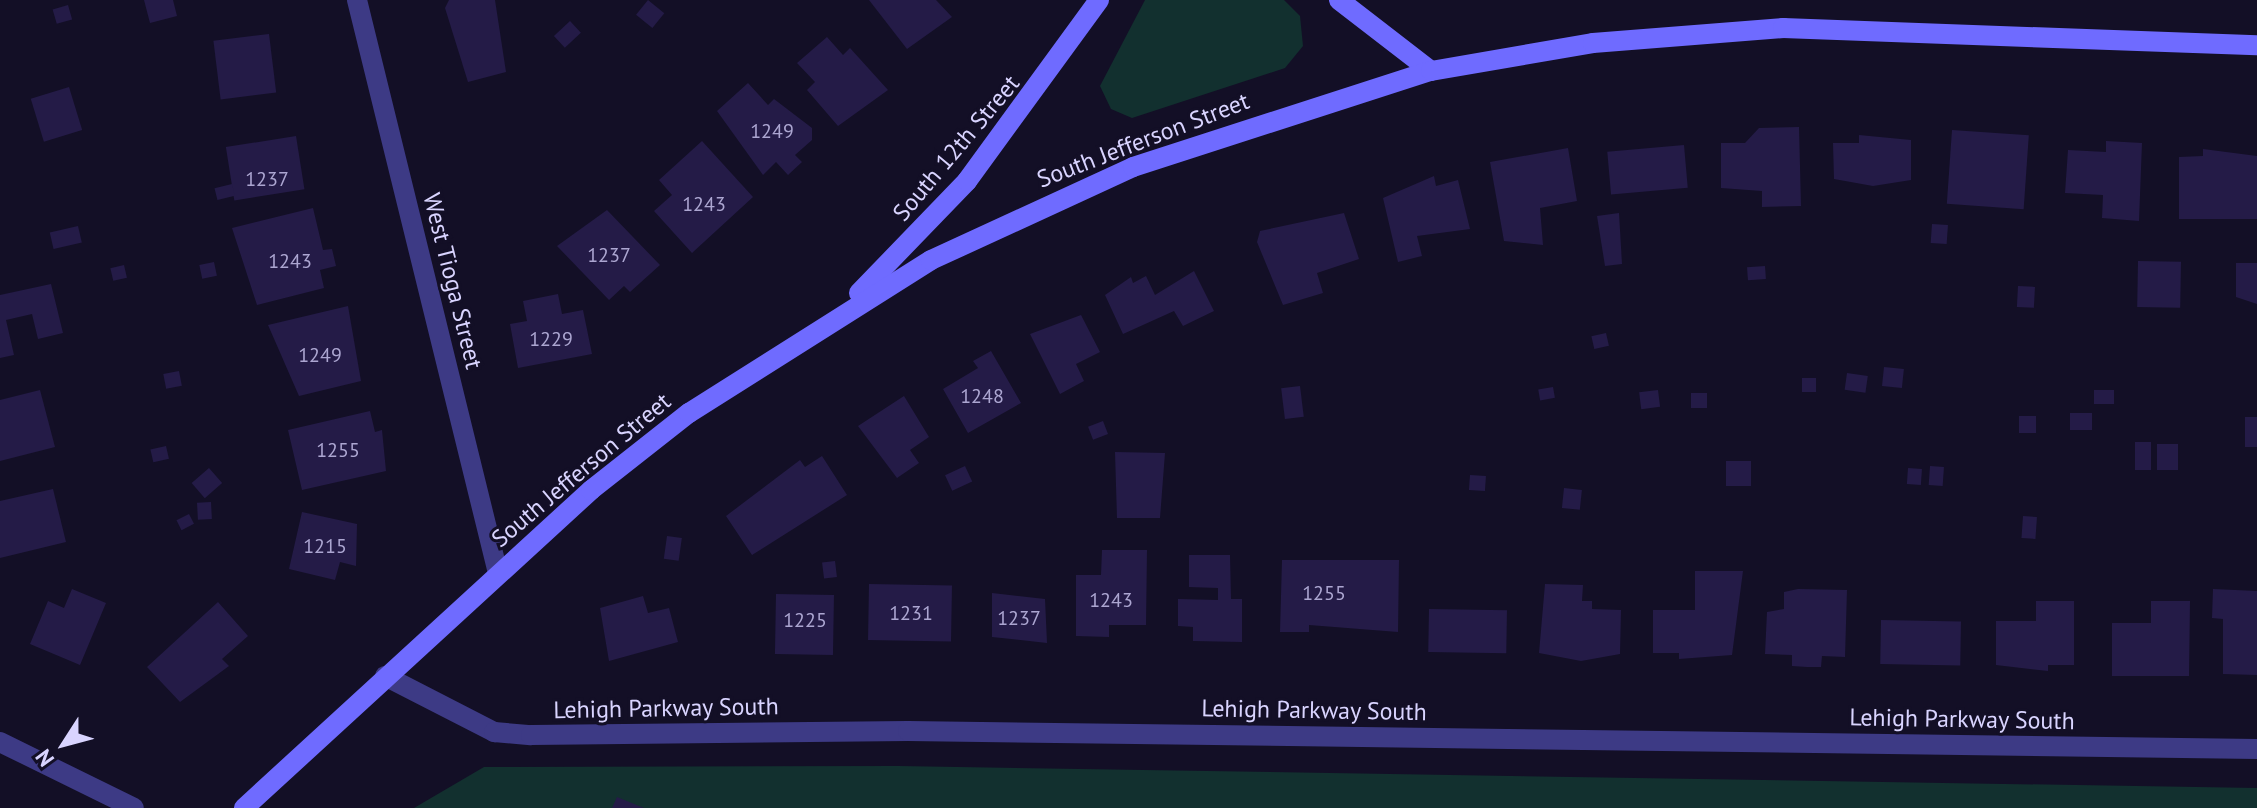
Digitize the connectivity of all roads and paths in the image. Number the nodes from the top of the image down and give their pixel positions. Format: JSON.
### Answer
{"nodes":[{"id":1,"x":357,"y":0,"type":"edge"},
{"id":2,"x":1099,"y":0,"type":"edge"},
{"id":3,"x":1339,"y":0,"type":"edge"},
{"id":4,"x":2257,"y":45,"type":"edge"},
{"id":5,"x":1431,"y":71,"type":"junction"},
{"id":6,"x":835,"y":315,"type":"junction"},
{"id":7,"x":498,"y":573,"type":"junction"},
{"id":8,"x":385,"y":676,"type":"junction"},
{"id":9,"x":0,"y":742,"type":"edge"},
{"id":10,"x":2257,"y":749,"type":"edge"},
{"id":11,"x":134,"y":808,"type":"edge"},
{"id":12,"x":244,"y":808,"type":"edge"}],
"edges":[{"from":1,"to":7,"type":"street","name":"West Tioga Street"},
{"from":2,"to":6,"type":"main road","name":"South 12th Street"},
{"from":3,"to":5,"type":"main road"},
{"from":4,"to":5,"type":"main road","name":"South Jefferson Street"},
{"from":5,"to":6,"type":"main road","name":"South Jefferson Street"},
{"from":6,"to":7,"type":"main road","name":"South Jefferson Street"},
{"from":7,"to":8,"type":"main road","name":"South Jefferson Street"},
{"from":8,"to":10,"type":"street","name":"Lehigh Parkway South"},
{"from":8,"to":12,"type":"main road","name":"South Jefferson Street"},
{"from":9,"to":11,"type":"street"}]}
